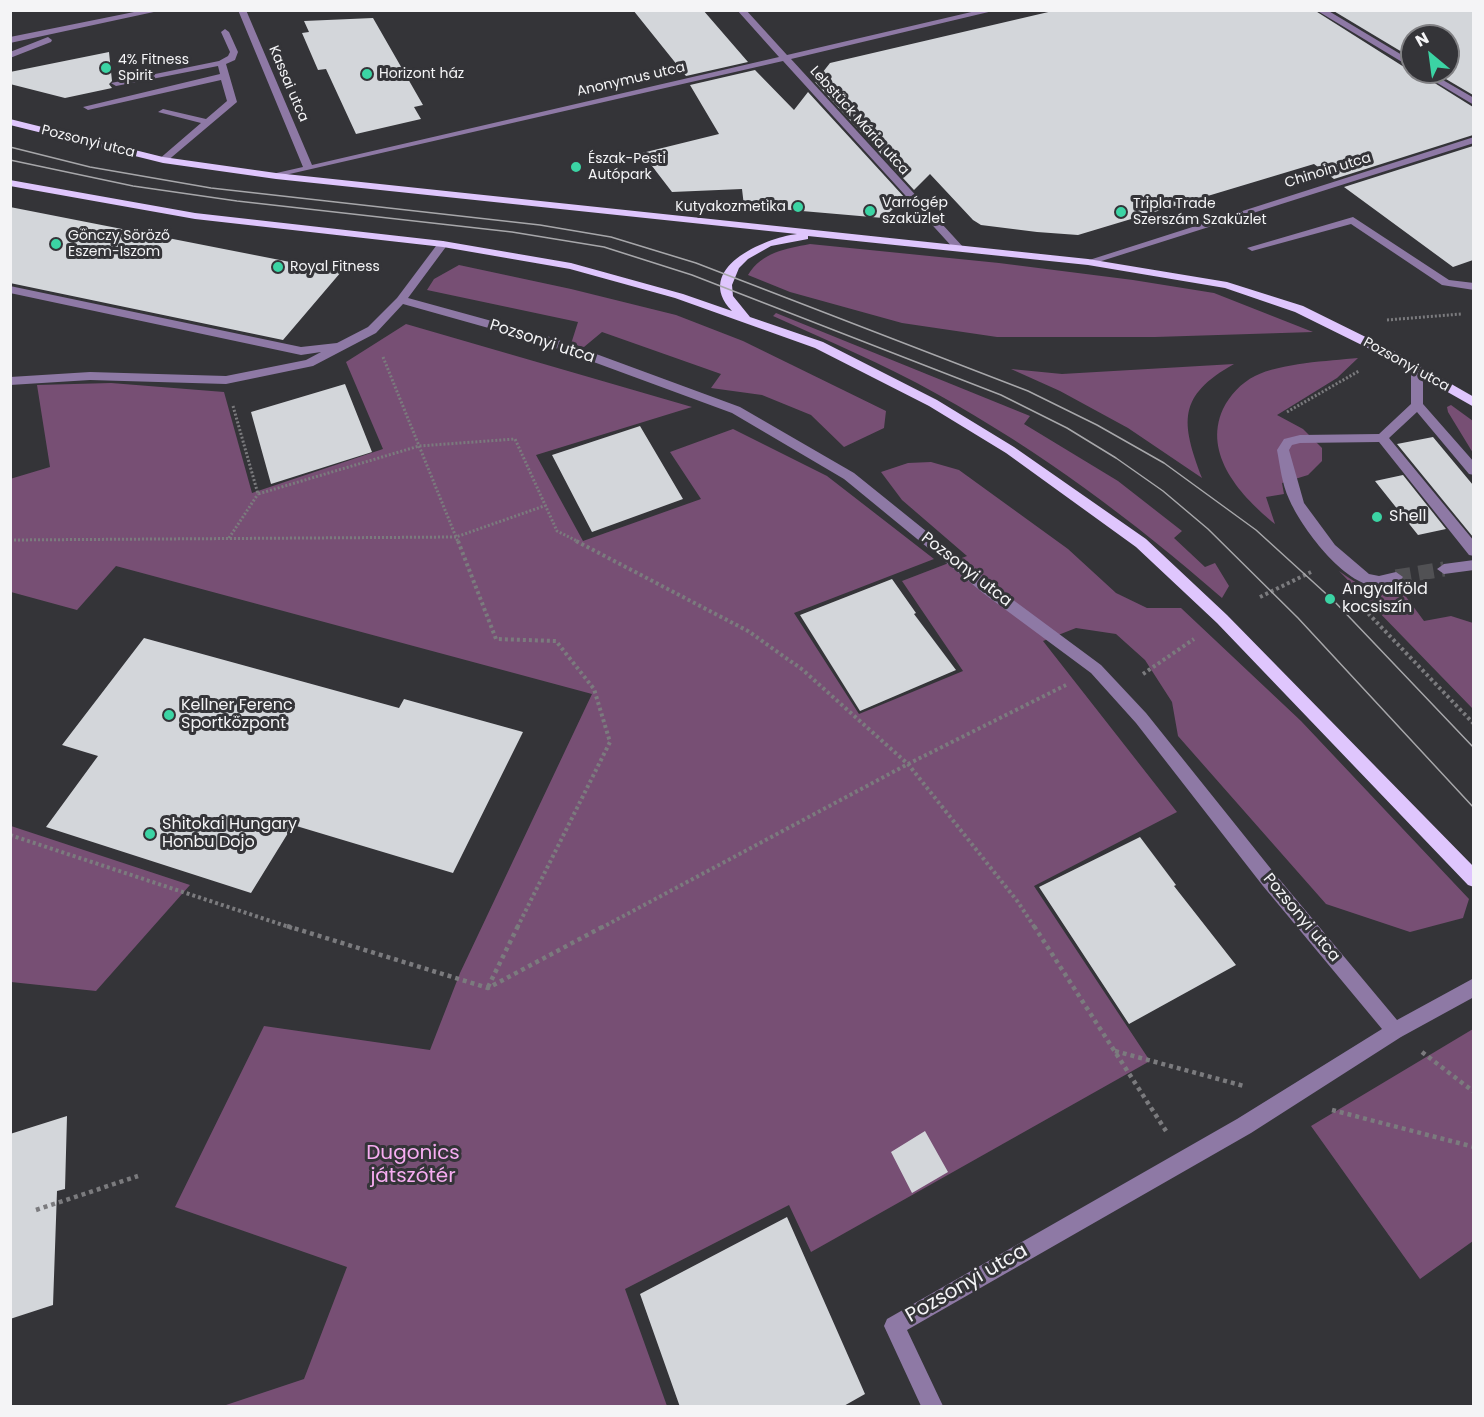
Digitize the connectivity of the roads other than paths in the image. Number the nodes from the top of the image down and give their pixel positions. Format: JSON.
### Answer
{"nodes":[{"id":1,"x":159,"y":10,"type":"edge"},
{"id":2,"x":242,"y":10,"type":"edge"},
{"id":3,"x":741,"y":10,"type":"edge"},
{"id":4,"x":993,"y":10,"type":"edge"},
{"id":5,"x":1320,"y":10,"type":"edge"},
{"id":6,"x":81,"y":26,"type":"junction"},
{"id":7,"x":225,"y":32,"type":"dead end"},
{"id":8,"x":10,"y":40,"type":"edge"},
{"id":9,"x":10,"y":55,"type":"edge"},
{"id":10,"x":784,"y":58,"type":"junction"},
{"id":11,"x":1400,"y":58,"type":"edge"},
{"id":12,"x":222,"y":63,"type":"junction"},
{"id":13,"x":225,"y":76,"type":"junction"},
{"id":14,"x":116,"y":83,"type":"dead end"},
{"id":15,"x":1443,"y":84,"type":"edge"},
{"id":16,"x":1473,"y":102,"type":"edge"},
{"id":17,"x":88,"y":107,"type":"dead end"},
{"id":18,"x":162,"y":112,"type":"dead end"},
{"id":19,"x":11,"y":122,"type":"edge"},
{"id":20,"x":208,"y":122,"type":"junction"},
{"id":21,"x":1473,"y":140,"type":"edge"},
{"id":22,"x":162,"y":160,"type":"junction"},
{"id":23,"x":308,"y":168,"type":"junction"},
{"id":24,"x":276,"y":176,"type":"junction"},
{"id":25,"x":10,"y":183,"type":"edge"},
{"id":26,"x":846,"y":235,"type":"junction"},
{"id":27,"x":443,"y":244,"type":"junction"},
{"id":28,"x":958,"y":248,"type":"junction"},
{"id":29,"x":1252,"y":248,"type":"dead end"},
{"id":30,"x":1088,"y":262,"type":"junction"},
{"id":31,"x":1473,"y":287,"type":"edge"},
{"id":32,"x":10,"y":289,"type":"edge"},
{"id":33,"x":401,"y":300,"type":"junction"},
{"id":34,"x":763,"y":327,"type":"junction"},
{"id":35,"x":345,"y":344,"type":"junction"},
{"id":36,"x":1417,"y":369,"type":"junction"},
{"id":37,"x":10,"y":381,"type":"edge"},
{"id":38,"x":1473,"y":403,"type":"edge"},
{"id":39,"x":1417,"y":405,"type":"junction"},
{"id":40,"x":1382,"y":438,"type":"junction"},
{"id":41,"x":1473,"y":471,"type":"edge"},
{"id":42,"x":1473,"y":551,"type":"edge"},
{"id":43,"x":1473,"y":565,"type":"edge"},
{"id":44,"x":1444,"y":569,"type":"tunnel mouth"},
{"id":45,"x":1396,"y":577,"type":"tunnel mouth"},
{"id":46,"x":1473,"y":879,"type":"edge"},
{"id":47,"x":1473,"y":987,"type":"edge"},
{"id":48,"x":1395,"y":1031,"type":"junction"},
{"id":49,"x":932,"y":1407,"type":"edge"}],
"edges":[{"from":1,"to":6,"type":"street"},
{"from":2,"to":23,"type":"street","name":"Kassai utca"},
{"from":3,"to":10,"type":"street","name":"Lebstück Mária utca"},
{"from":4,"to":10,"type":"street","name":"Anonymus utca"},
{"from":5,"to":11,"type":"street"},
{"from":6,"to":8,"type":"street"},
{"from":6,"to":9,"type":"street"},
{"from":7,"to":12,"type":"street"},
{"from":10,"to":23,"type":"street","name":"Anonymus utca"},
{"from":10,"to":28,"type":"street","name":"Lebstück Mária utca"},
{"from":12,"to":13,"type":"street"},
{"from":12,"to":14,"type":"street"},
{"from":13,"to":17,"type":"street"},
{"from":13,"to":20,"type":"street"},
{"from":15,"to":16,"type":"street"},
{"from":18,"to":20,"type":"street"},
{"from":19,"to":22,"type":"main road","name":"Pozsonyi utca"},
{"from":20,"to":22,"type":"street"},
{"from":21,"to":30,"type":"street","name":"Chinoin utca"},
{"from":22,"to":24,"type":"main road","name":"Pozsonyi utca"},
{"from":23,"to":24,"type":"street","name":"Anonymus utca"},
{"from":24,"to":26,"type":"main road","name":"Pozsonyi utca"},
{"from":25,"to":27,"type":"main road","name":"Pozsonyi utca"},
{"from":26,"to":28,"type":"main road","name":"Pozsonyi utca"},
{"from":26,"to":34,"type":"main road","name":"Pozsonyi utca"},
{"from":27,"to":33,"type":"street"},
{"from":27,"to":34,"type":"main road","name":"Pozsonyi utca"},
{"from":28,"to":30,"type":"main road","name":"Pozsonyi utca"},
{"from":29,"to":31,"type":"street"},
{"from":30,"to":36,"type":"main road","name":"Pozsonyi utca"},
{"from":32,"to":35,"type":"street"},
{"from":33,"to":35,"type":"street"},
{"from":33,"to":48,"type":"street","name":"Pozsonyi utca"},
{"from":34,"to":46,"type":"main road","name":"Pozsonyi utca"},
{"from":35,"to":37,"type":"street"},
{"from":36,"to":38,"type":"main road","name":"Pozsonyi utca"},
{"from":36,"to":39,"type":"street"},
{"from":39,"to":40,"type":"street"},
{"from":39,"to":41,"type":"street"},
{"from":40,"to":42,"type":"street"},
{"from":40,"to":45,"type":"street"},
{"from":43,"to":44,"type":"street"},
{"from":47,"to":48,"type":"street","name":"Pozsonyi utca"},
{"from":48,"to":49,"type":"street","name":"Pozsonyi utca"}]}
